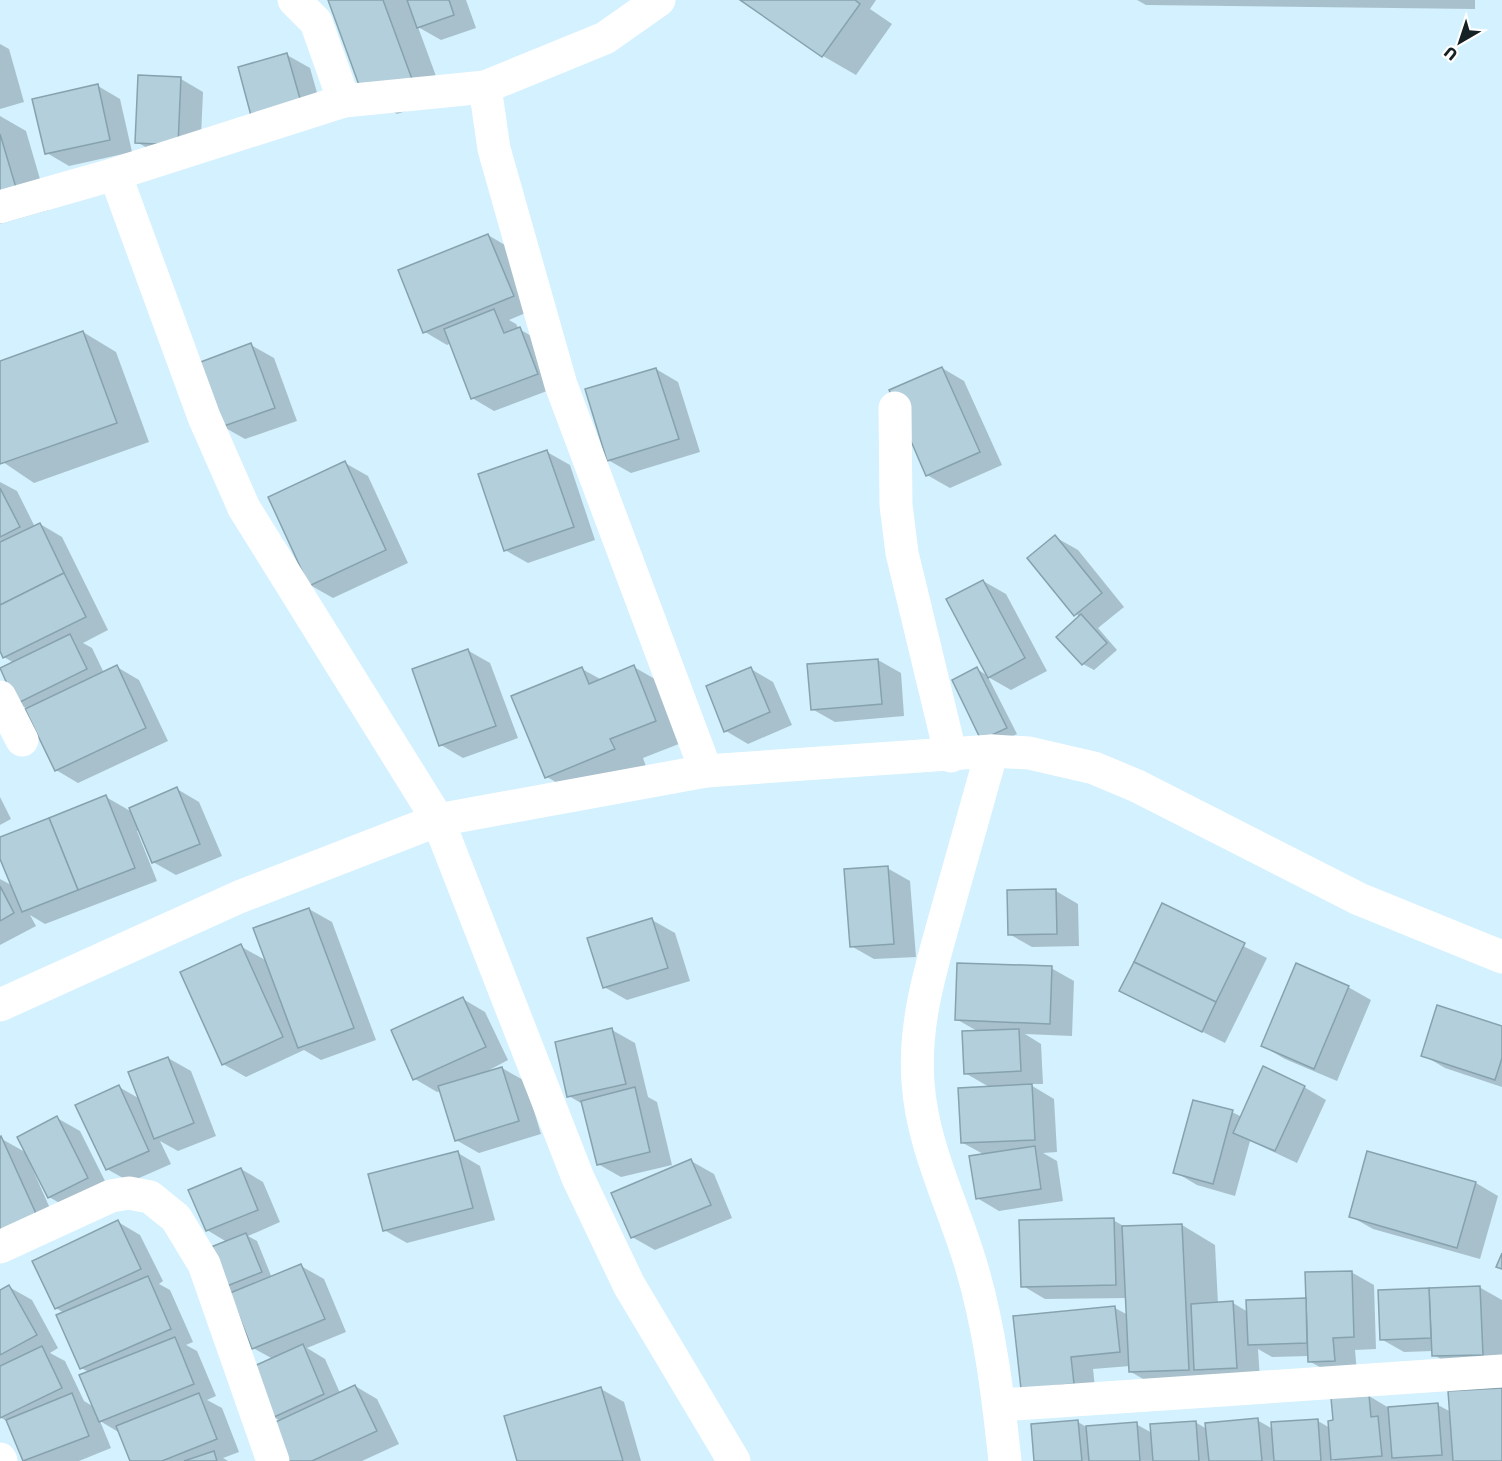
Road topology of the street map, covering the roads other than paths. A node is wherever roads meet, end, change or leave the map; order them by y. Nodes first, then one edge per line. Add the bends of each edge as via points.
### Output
1 (294, 0) edge
2 (643, 6) edge
3 (484, 87) junction
4 (344, 101) junction
5 (115, 174) junction
6 (0, 207) edge
7 (895, 408) dead end
8 (0, 697) edge
9 (22, 740) dead end
10 (992, 751) junction
11 (951, 756) junction
12 (706, 771) junction
13 (438, 820) junction
14 (1502, 957) edge
15 (0, 1005) edge
16 (0, 1247) edge
17 (1502, 1371) edge
18 (1001, 1405) junction
19 (273, 1461) edge
20 (734, 1461) edge
21 (1005, 1461) edge

1 - 4 street via 316,22
2 - 3 street via 605,38
3 - 4 street
3 - 12 street via 494,149 561,385
4 - 5 street
5 - 6 street
5 - 13 street via 204,417 244,508
7 - 11 street via 896,505 902,553
8 - 9 street
10 - 11 street
10 - 14 street via 1029,753 1094,768 1359,899
10 - 18 street via 935,954 919,1042 918,1081 922,1117 971,1266
11 - 12 street
12 - 13 street
13 - 15 street via 239,897
13 - 20 street via 583,1189 629,1285
16 - 19 street via 111,1196 129,1192 150,1197 176,1218 204,1264
17 - 18 street
18 - 21 street

